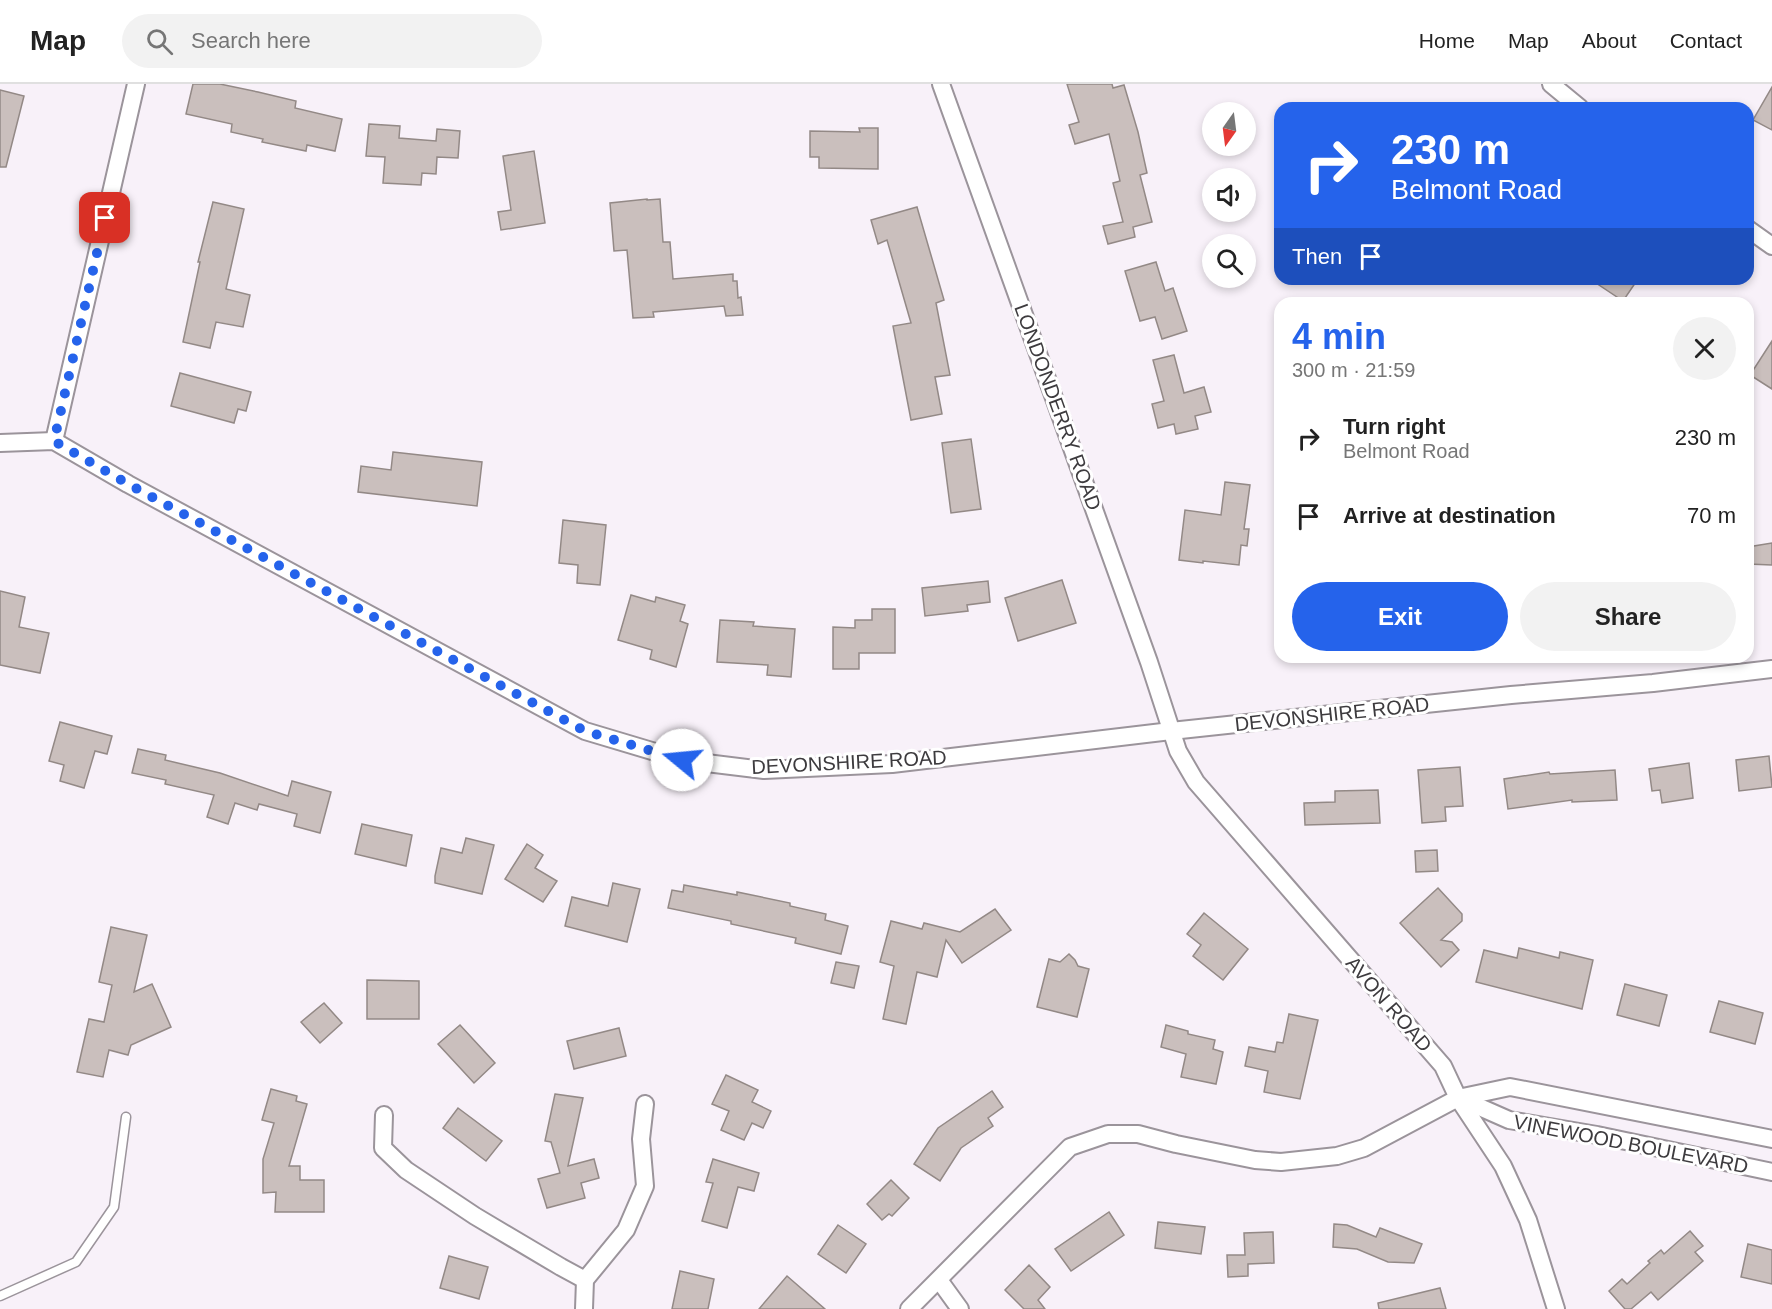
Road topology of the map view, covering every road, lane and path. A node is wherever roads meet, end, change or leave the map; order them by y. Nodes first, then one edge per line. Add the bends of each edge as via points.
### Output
1 (136, 84) edge
2 (941, 84) edge
3 (1551, 84) edge
4 (1573, 102) edge
5 (1754, 233) edge
6 (1772, 246) edge
7 (54, 441) junction
8 (0, 443) edge
9 (1772, 669) edge
10 (1171, 730) junction
11 (1458, 1098) junction
12 (645, 1104) dead end
13 (384, 1115) dead end
14 (126, 1117) dead end
15 (1772, 1139) edge
16 (1772, 1172) edge
17 (585, 1280) junction
18 (939, 1280) junction
19 (0, 1296) edge
20 (584, 1309) edge
21 (909, 1309) edge
22 (960, 1309) edge
23 (1556, 1309) edge

1 - 7 street
2 - 10 street, LONDONDERRY ROAD
3 - 4 street
5 - 6 street
7 - 8 street, DEVONSHIRE ROAD
7 - 10 street, DEVONSHIRE ROAD via 585,731 682,760 764,770 892,764
9 - 10 street, DEVONSHIRE ROAD
10 - 11 street, AVON ROAD via 1178,751 1197,782 1443,1066
11 - 15 street, VINEWOOD BOULEVARD via 1510,1087
11 - 16 street, VINEWOOD BOULEVARD via 1509,1120
11 - 18 street, VINEWOOD BOULEVARD via 1364,1148 1337,1156 1281,1162 1255,1160 1138,1134 1108,1134 1070,1147
11 - 23 street, AVON ROAD via 1508,1176 1528,1220
12 - 17 street via 641,1139 645,1186 626,1230
13 - 17 street via 383,1148 406,1170 475,1216
14 - 19 lane via 114,1208 76,1262
17 - 20 street
18 - 21 street, VINEWOOD BOULEVARD
18 - 22 street

